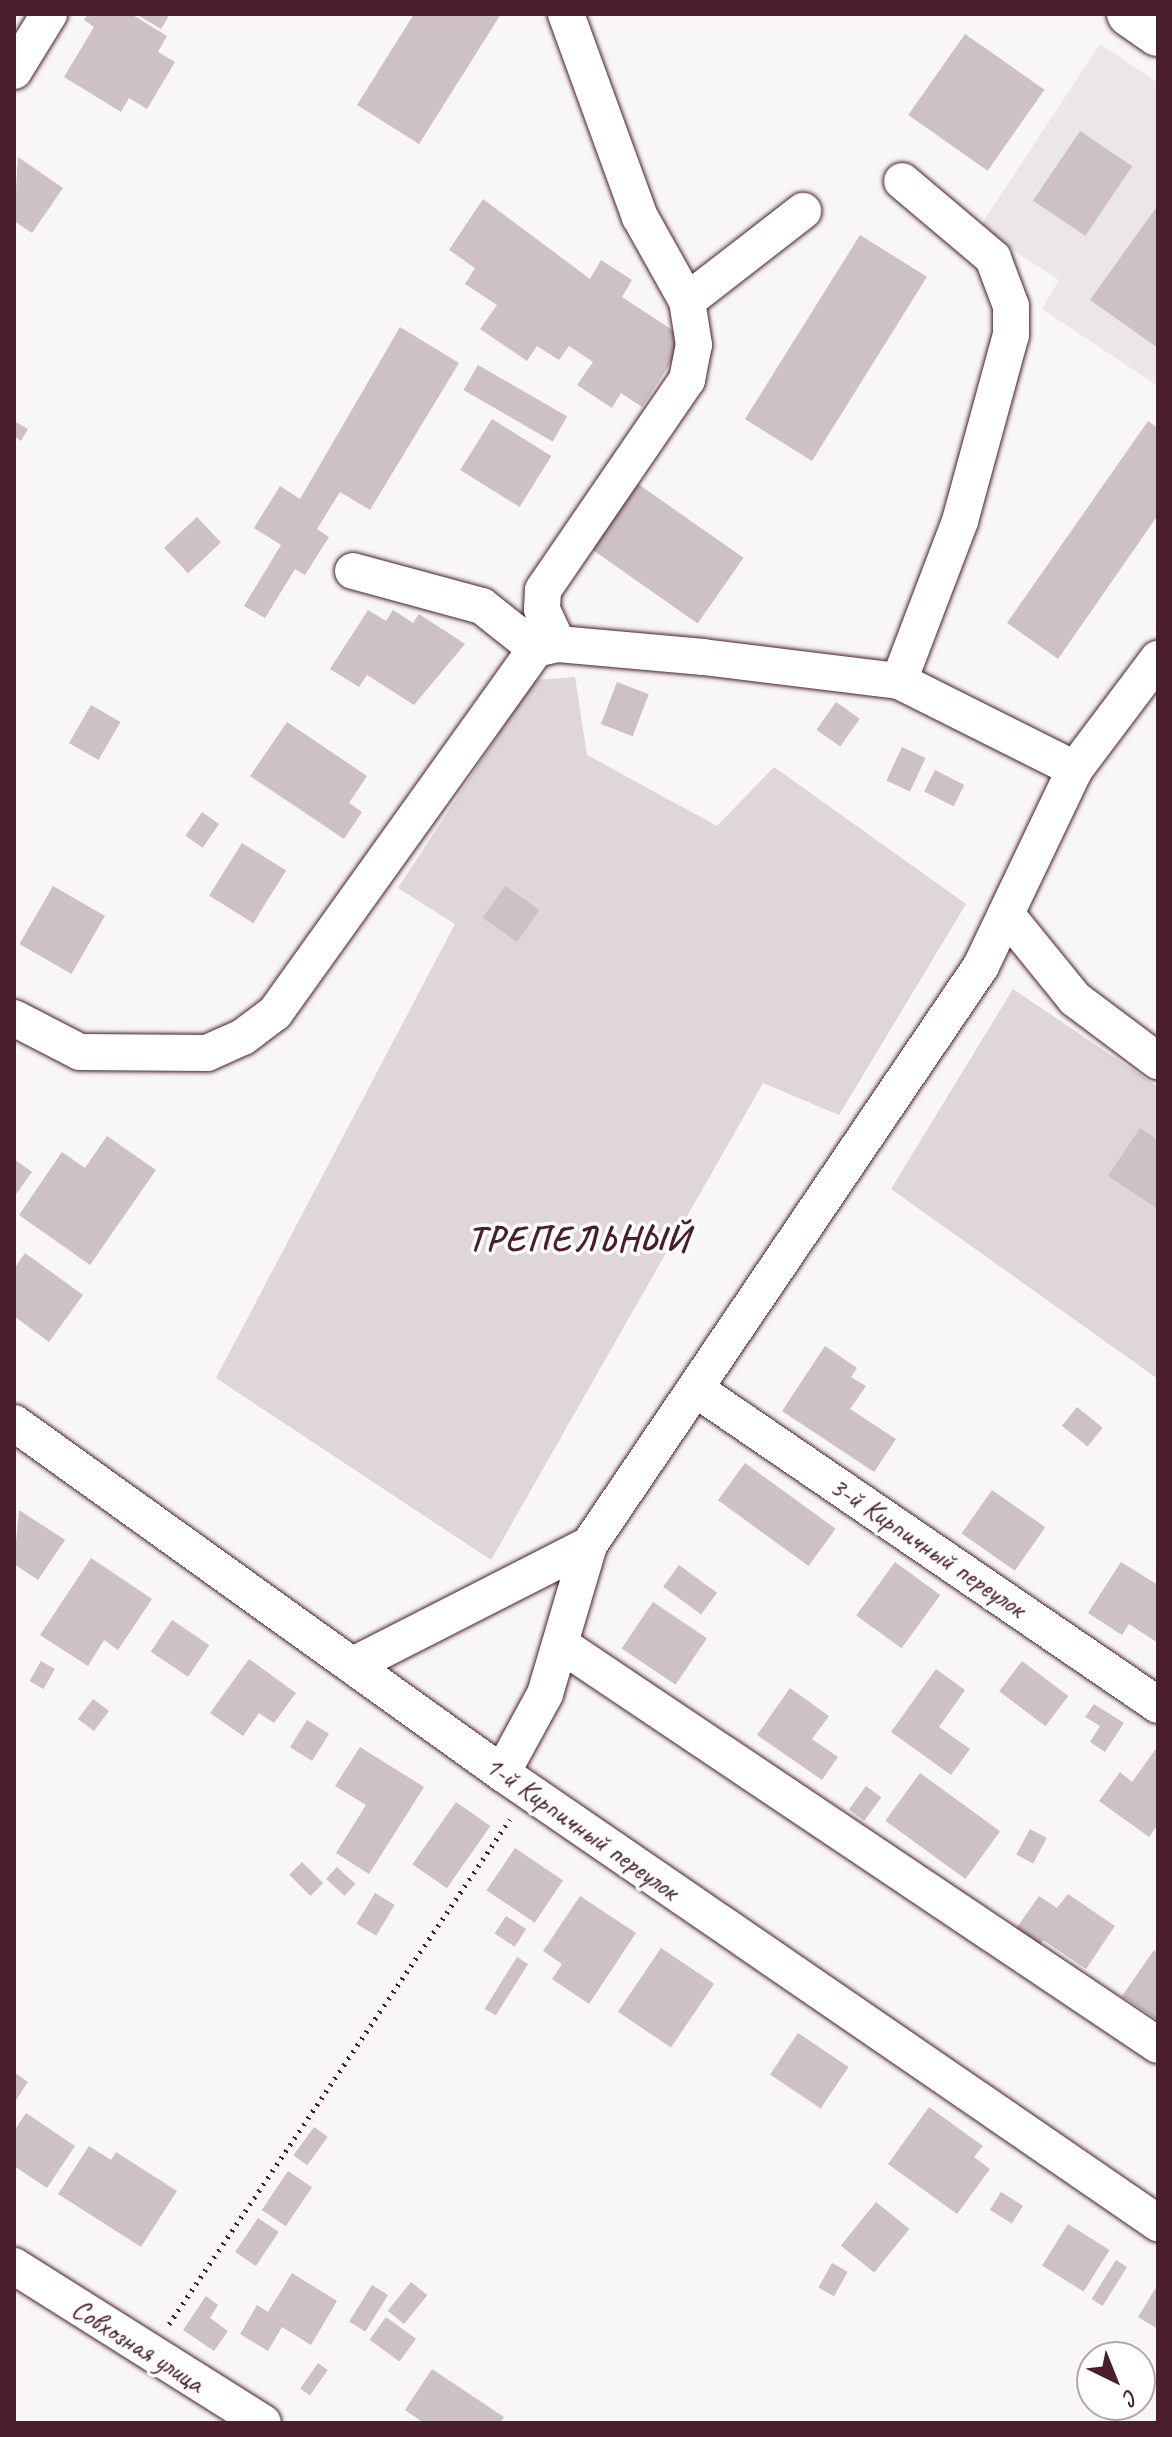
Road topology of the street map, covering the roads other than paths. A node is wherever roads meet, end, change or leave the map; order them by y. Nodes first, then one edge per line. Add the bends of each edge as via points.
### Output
1 (49, 14) edge
2 (566, 14) edge
3 (1129, 14) edge
4 (1158, 34) edge
5 (14, 71) edge
6 (902, 181) dead end
7 (803, 211) dead end
8 (687, 301) junction
9 (353, 571) dead end
10 (547, 646) junction
11 (1158, 659) edge
12 (899, 681) junction
13 (1075, 769) junction
14 (1006, 914) junction
15 (14, 1018) edge
16 (1158, 1061) edge
17 (697, 1390) junction
18 (14, 1423) edge
19 (589, 1545) junction
20 (563, 1646) junction
21 (353, 1665) junction
22 (1158, 1705) edge
23 (502, 1773) junction
24 (1158, 2045) edge
25 (1158, 2223) edge
26 (14, 2266) edge
27 (263, 2423) edge

1 - 5 street
2 - 8 street via 640,217
3 - 4 main road
6 - 12 street via 993,258 1011,306 1011,335 960,521
7 - 8 street
8 - 10 street via 694,345 687,380 543,590
9 - 10 street via 482,606
10 - 12 street
10 - 15 street via 275,1013 207,1053 140,1057 80,1052
11 - 13 street
12 - 13 street
13 - 14 street
14 - 16 street via 1075,999
14 - 17 street via 981,966
17 - 19 street
17 - 22 street, 3-й Кирпичный переулок
18 - 21 street, 1-й Кирпичный переулок
19 - 20 street
19 - 21 street
20 - 23 street
20 - 24 street
21 - 23 street, 1-й Кирпичный переулок
23 - 25 street, 1-й Кирпичный переулок
26 - 27 street, Совхозная улица

